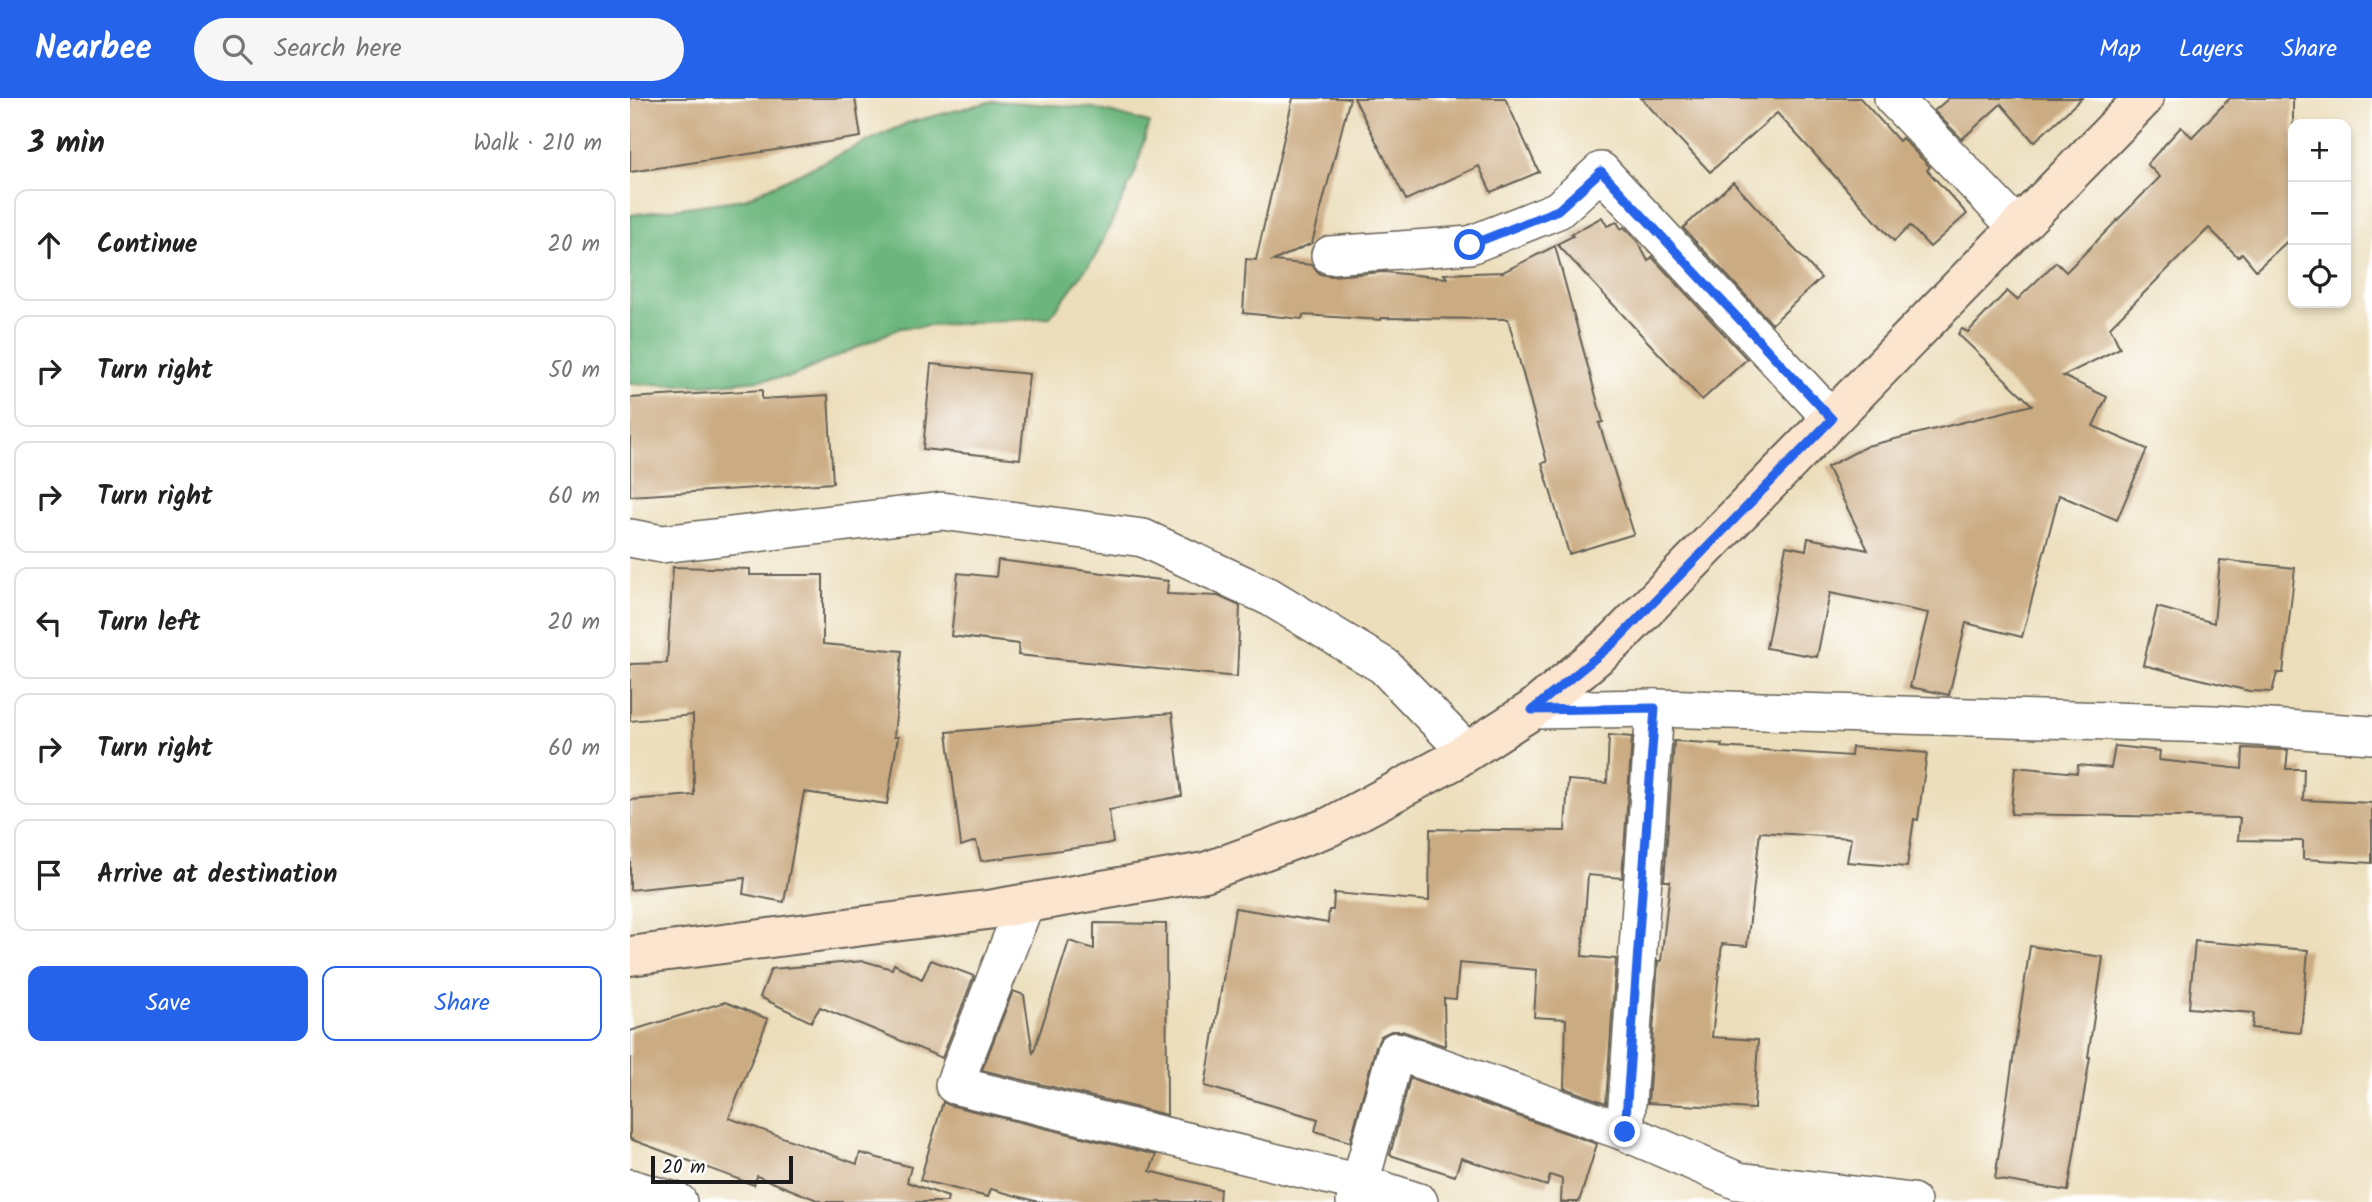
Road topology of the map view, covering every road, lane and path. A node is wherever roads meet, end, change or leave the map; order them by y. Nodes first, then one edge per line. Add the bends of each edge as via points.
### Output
1 (1893, 98) edge
2 (2144, 98) edge
3 (2018, 228) junction
4 (1330, 255) dead end
5 (1832, 419) junction
6 (630, 538) edge
7 (1655, 708) junction
8 (1532, 710) junction
9 (2372, 736) edge
10 (1467, 752) junction
11 (1025, 904) junction
12 (630, 956) edge
13 (1625, 1132) junction
14 (630, 1188) edge
15 (1358, 1193) edge
16 (678, 1202) edge
17 (1419, 1202) edge
18 (1912, 1202) edge

1 - 3 street
2 - 3 street
3 - 5 street
4 - 5 street via 1470,245 1558,210 1601,171
5 - 8 street via 1615,642
6 - 10 street via 662,544 942,511 1143,537 1270,597 1384,666
7 - 8 street
7 - 9 street via 2214,724
7 - 13 street
8 - 10 street
10 - 11 street via 1329,827 1205,872
11 - 12 street
11 - 15 street via 954,1085
13 - 15 street via 1396,1051
13 - 18 street via 1738,1181
14 - 16 street
15 - 17 street

